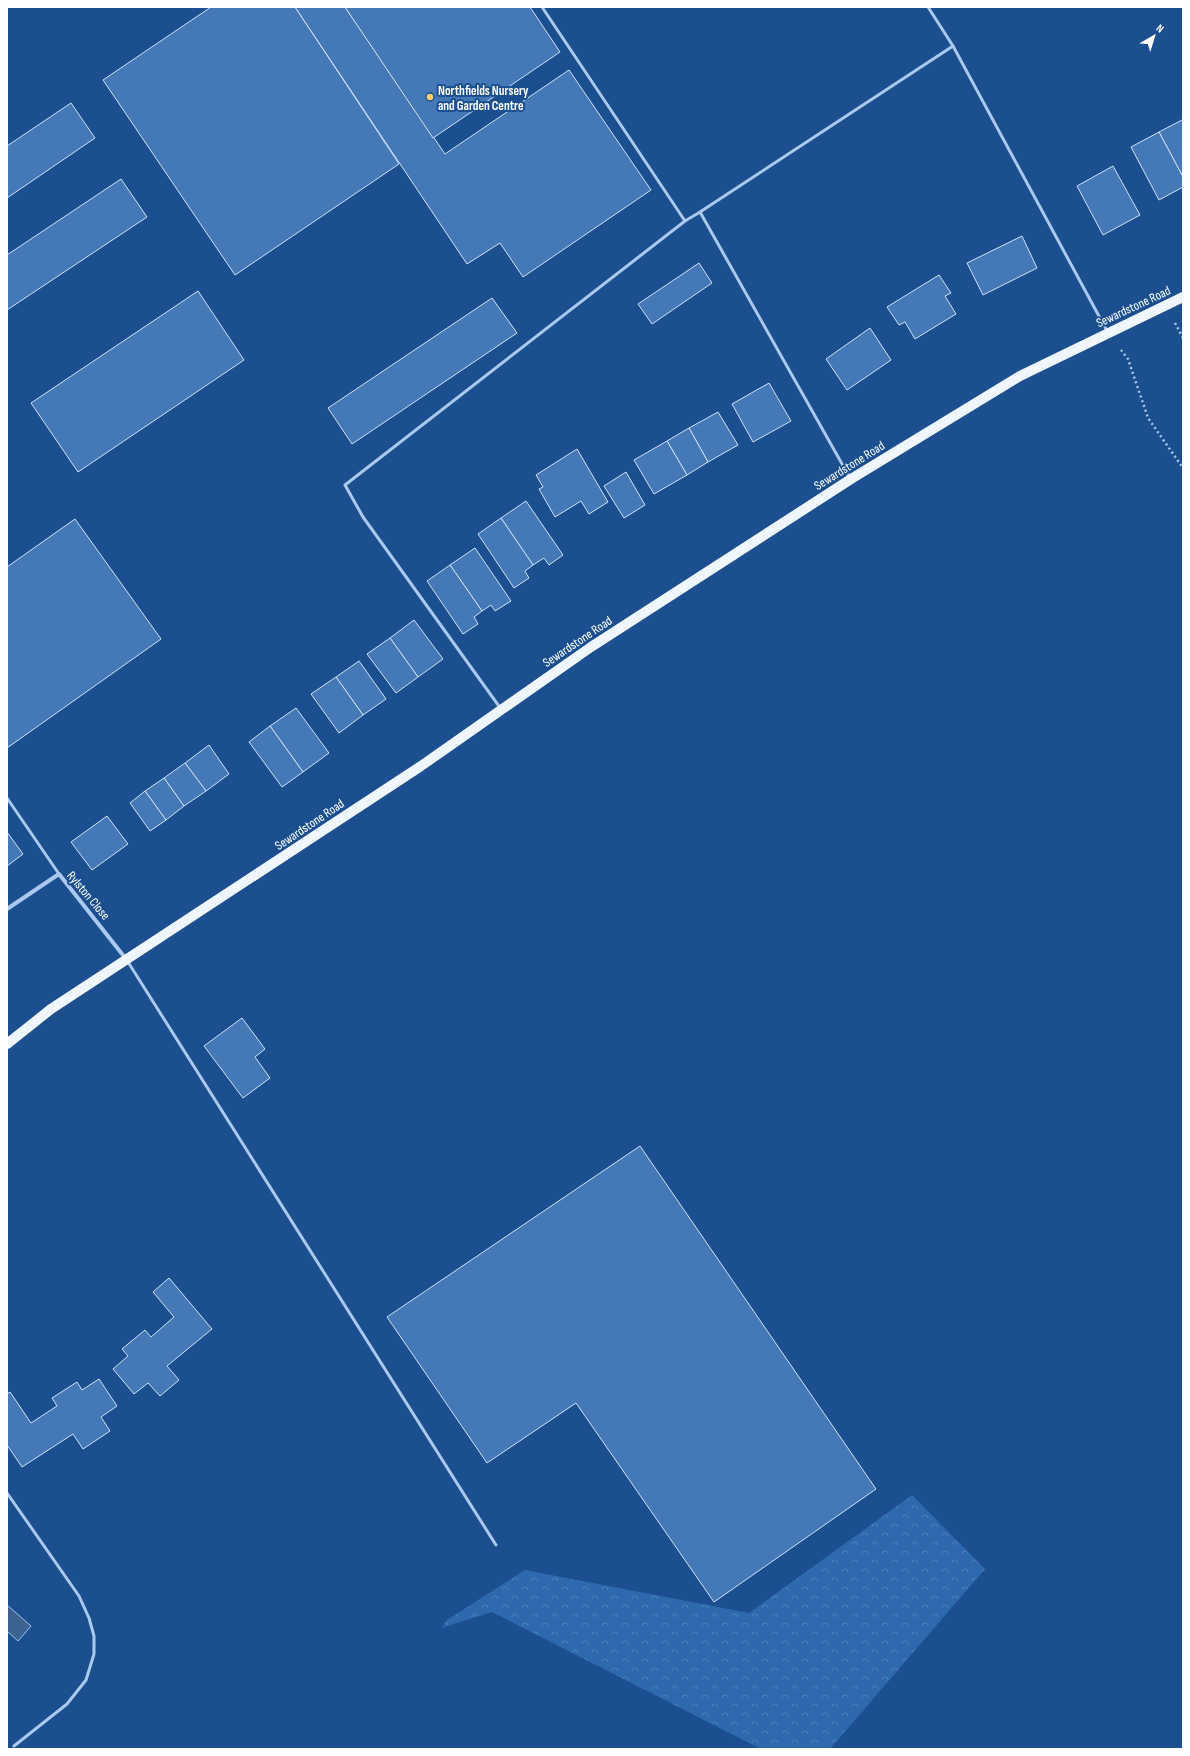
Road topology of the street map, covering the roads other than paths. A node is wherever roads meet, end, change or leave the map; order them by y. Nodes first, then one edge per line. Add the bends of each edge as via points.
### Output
1 (542, 7) edge
2 (928, 7) edge
3 (953, 46) junction
4 (700, 212) junction
5 (685, 221) junction
6 (1183, 297) edge
7 (1108, 332) junction
8 (851, 479) junction
9 (502, 709) junction
10 (7, 798) edge
11 (59, 874) junction
12 (7, 909) edge
13 (126, 959) junction
14 (7, 1044) edge
15 (7, 1493) edge
16 (496, 1545) dead end
17 (14, 1746) dead end

1 - 5 lane
2 - 3 lane
3 - 4 lane
3 - 7 lane
4 - 5 lane
4 - 8 lane
5 - 9 lane via 345,485 363,517
6 - 7 main road, Sewardstone Road
7 - 8 main road, Sewardstone Road via 1020,376
8 - 9 main road, Sewardstone Road via 604,638
9 - 13 main road, Sewardstone Road via 226,896
10 - 11 lane
11 - 12 street, Rylston Close
11 - 13 street, Rylston Close
13 - 14 main road, Sewardstone Road via 51,1009
13 - 16 lane
15 - 17 lane via 79,1596 94,1636 94,1654 86,1680 67,1704

